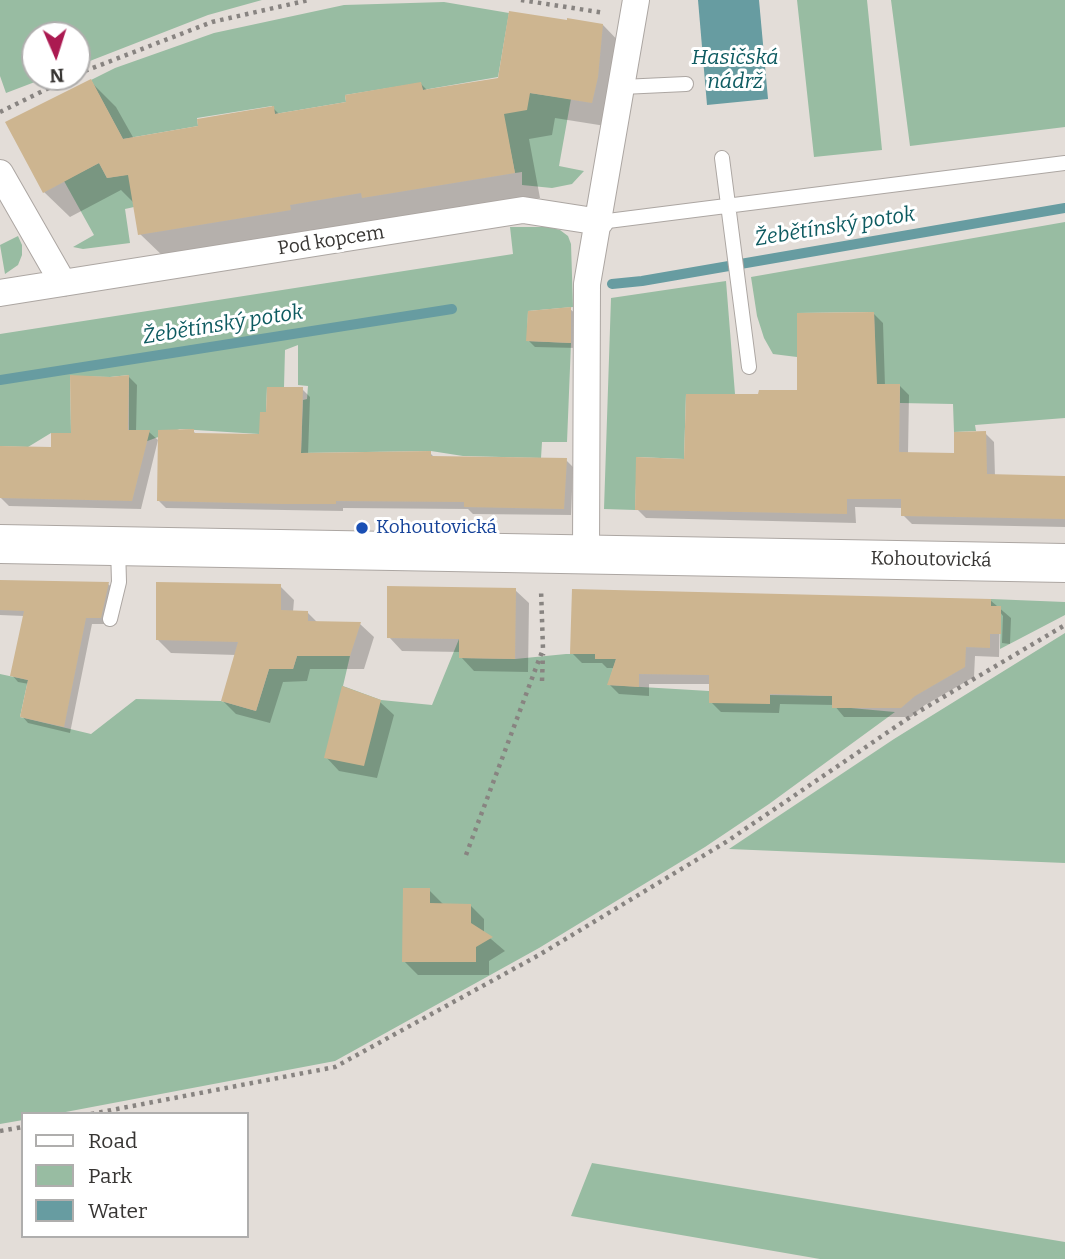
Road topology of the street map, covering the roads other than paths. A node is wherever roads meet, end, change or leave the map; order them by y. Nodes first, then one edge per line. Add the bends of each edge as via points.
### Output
1 (635, 9) edge
2 (686, 84) dead end
3 (622, 87) junction
4 (722, 158) dead end
5 (1065, 163) edge
6 (0, 173) edge
7 (727, 205) junction
8 (600, 222) junction
9 (63, 283) junction
10 (0, 293) edge
11 (749, 367) dead end
12 (0, 544) edge
13 (118, 546) junction
14 (586, 554) junction
15 (1065, 563) edge
16 (110, 618) dead end

1 - 3 street
2 - 3 lane
3 - 8 street
4 - 7 lane
5 - 7 lane
6 - 9 street
7 - 8 lane
7 - 11 lane
8 - 9 street, Pod kopcem via 523,211
8 - 14 street via 587,284
9 - 10 street, Pod kopcem
12 - 13 street, Kohoutovická
13 - 14 street, Kohoutovická
13 - 16 lane via 119,582
14 - 15 street, Kohoutovická

